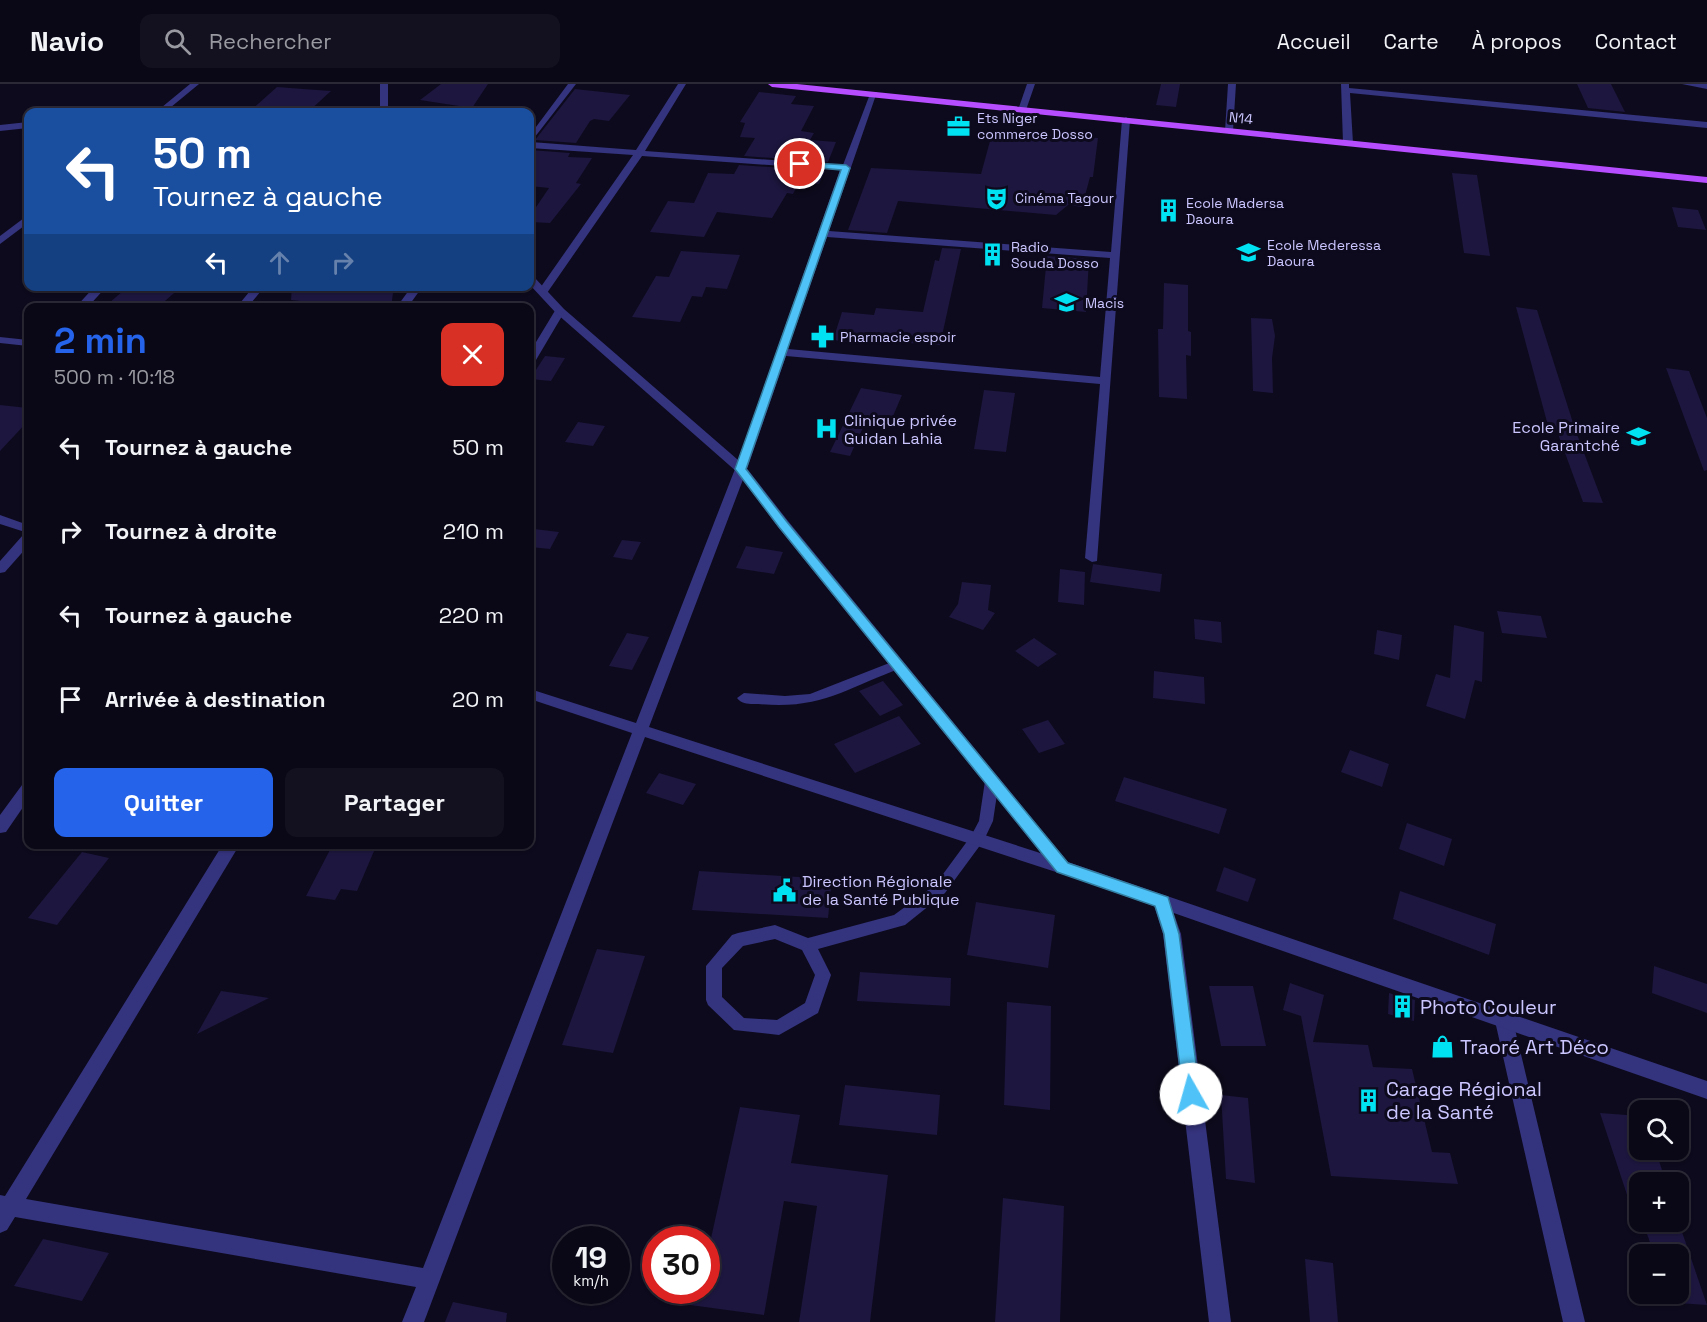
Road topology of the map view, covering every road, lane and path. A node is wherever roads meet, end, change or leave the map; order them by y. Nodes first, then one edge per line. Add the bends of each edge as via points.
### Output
1 (195, 84) edge
2 (384, 84) edge
3 (572, 84) edge
4 (682, 84) edge
5 (772, 84) edge
6 (1032, 84) edge
7 (1232, 84) edge
8 (1686, 84) edge
9 (800, 85) edge
10 (1707, 86) edge
11 (1346, 87) edge
12 (874, 94) junction
13 (165, 108) edge
14 (384, 108) edge
15 (1022, 110) junction
16 (1126, 120) junction
17 (24, 125) edge
18 (1707, 125) edge
19 (0, 128) edge
20 (1229, 131) junction
21 (534, 136) edge
22 (534, 142) edge
23 (1348, 143) junction
24 (639, 153) junction
25 (846, 168) junction
26 (1707, 180) edge
27 (24, 221) edge
28 (823, 234) junction
29 (0, 241) edge
30 (1115, 255) junction
31 (534, 283) edge
32 (97, 291) edge
33 (256, 291) edge
34 (543, 291) junction
35 (85, 303) edge
36 (245, 303) edge
37 (560, 311) junction
38 (0, 340) edge
39 (24, 343) edge
40 (781, 352) junction
41 (534, 353) edge
42 (1106, 381) junction
43 (741, 469) junction
44 (0, 519) edge
45 (24, 528) edge
46 (24, 542) edge
47 (1092, 558) dead end
48 (0, 569) edge
49 (897, 665) junction
50 (534, 695) edge
51 (744, 698) dead end
52 (640, 732) junction
53 (992, 781) junction
54 (24, 794) edge
55 (0, 826) edge
56 (977, 840) junction
57 (229, 849) edge
58 (1062, 867) junction
59 (1162, 902) junction
60 (808, 945) junction
61 (1504, 1021) junction
62 (1707, 1090) edge
63 (3, 1211) edge
64 (429, 1279) junction
65 (413, 1322) edge
66 (1220, 1322) edge
67 (1574, 1322) edge

1 - 13 street
2 - 14 street
3 - 21 street
4 - 24 street
5 - 9 main road, N14
6 - 15 street
7 - 20 street
8 - 10 street
9 - 12 main road, N14
11 - 18 street
11 - 23 street
12 - 15 main road, N14
12 - 25 street
15 - 16 main road, N14
16 - 20 main road, N14
16 - 30 street
17 - 19 street
20 - 23 main road, N14
22 - 24 street
23 - 26 main road, N14
24 - 25 street
24 - 34 street
25 - 28 street
27 - 29 street
28 - 30 street
28 - 40 street
30 - 42 street
31 - 34 street
32 - 35 street
33 - 36 street
34 - 37 street
37 - 41 street
37 - 43 street
38 - 39 street
40 - 42 street
40 - 43 street
42 - 47 street
43 - 49 street
43 - 52 street
44 - 45 street
46 - 48 street
49 - 51 lane via 810,699
49 - 53 street
50 - 52 street
52 - 56 street
52 - 64 street
53 - 56 lane via 986,821
53 - 58 street
54 - 55 street
56 - 58 street
56 - 60 lane via 940,889 899,920
57 - 63 street
58 - 59 street
59 - 61 street
59 - 66 street via 1172,934
60 - 60 lane via 775,932 738,939 714,966 714,1000 740,1025 779,1028 812,1008 823,975
61 - 62 street
61 - 67 street
63 - 64 street
64 - 65 street

